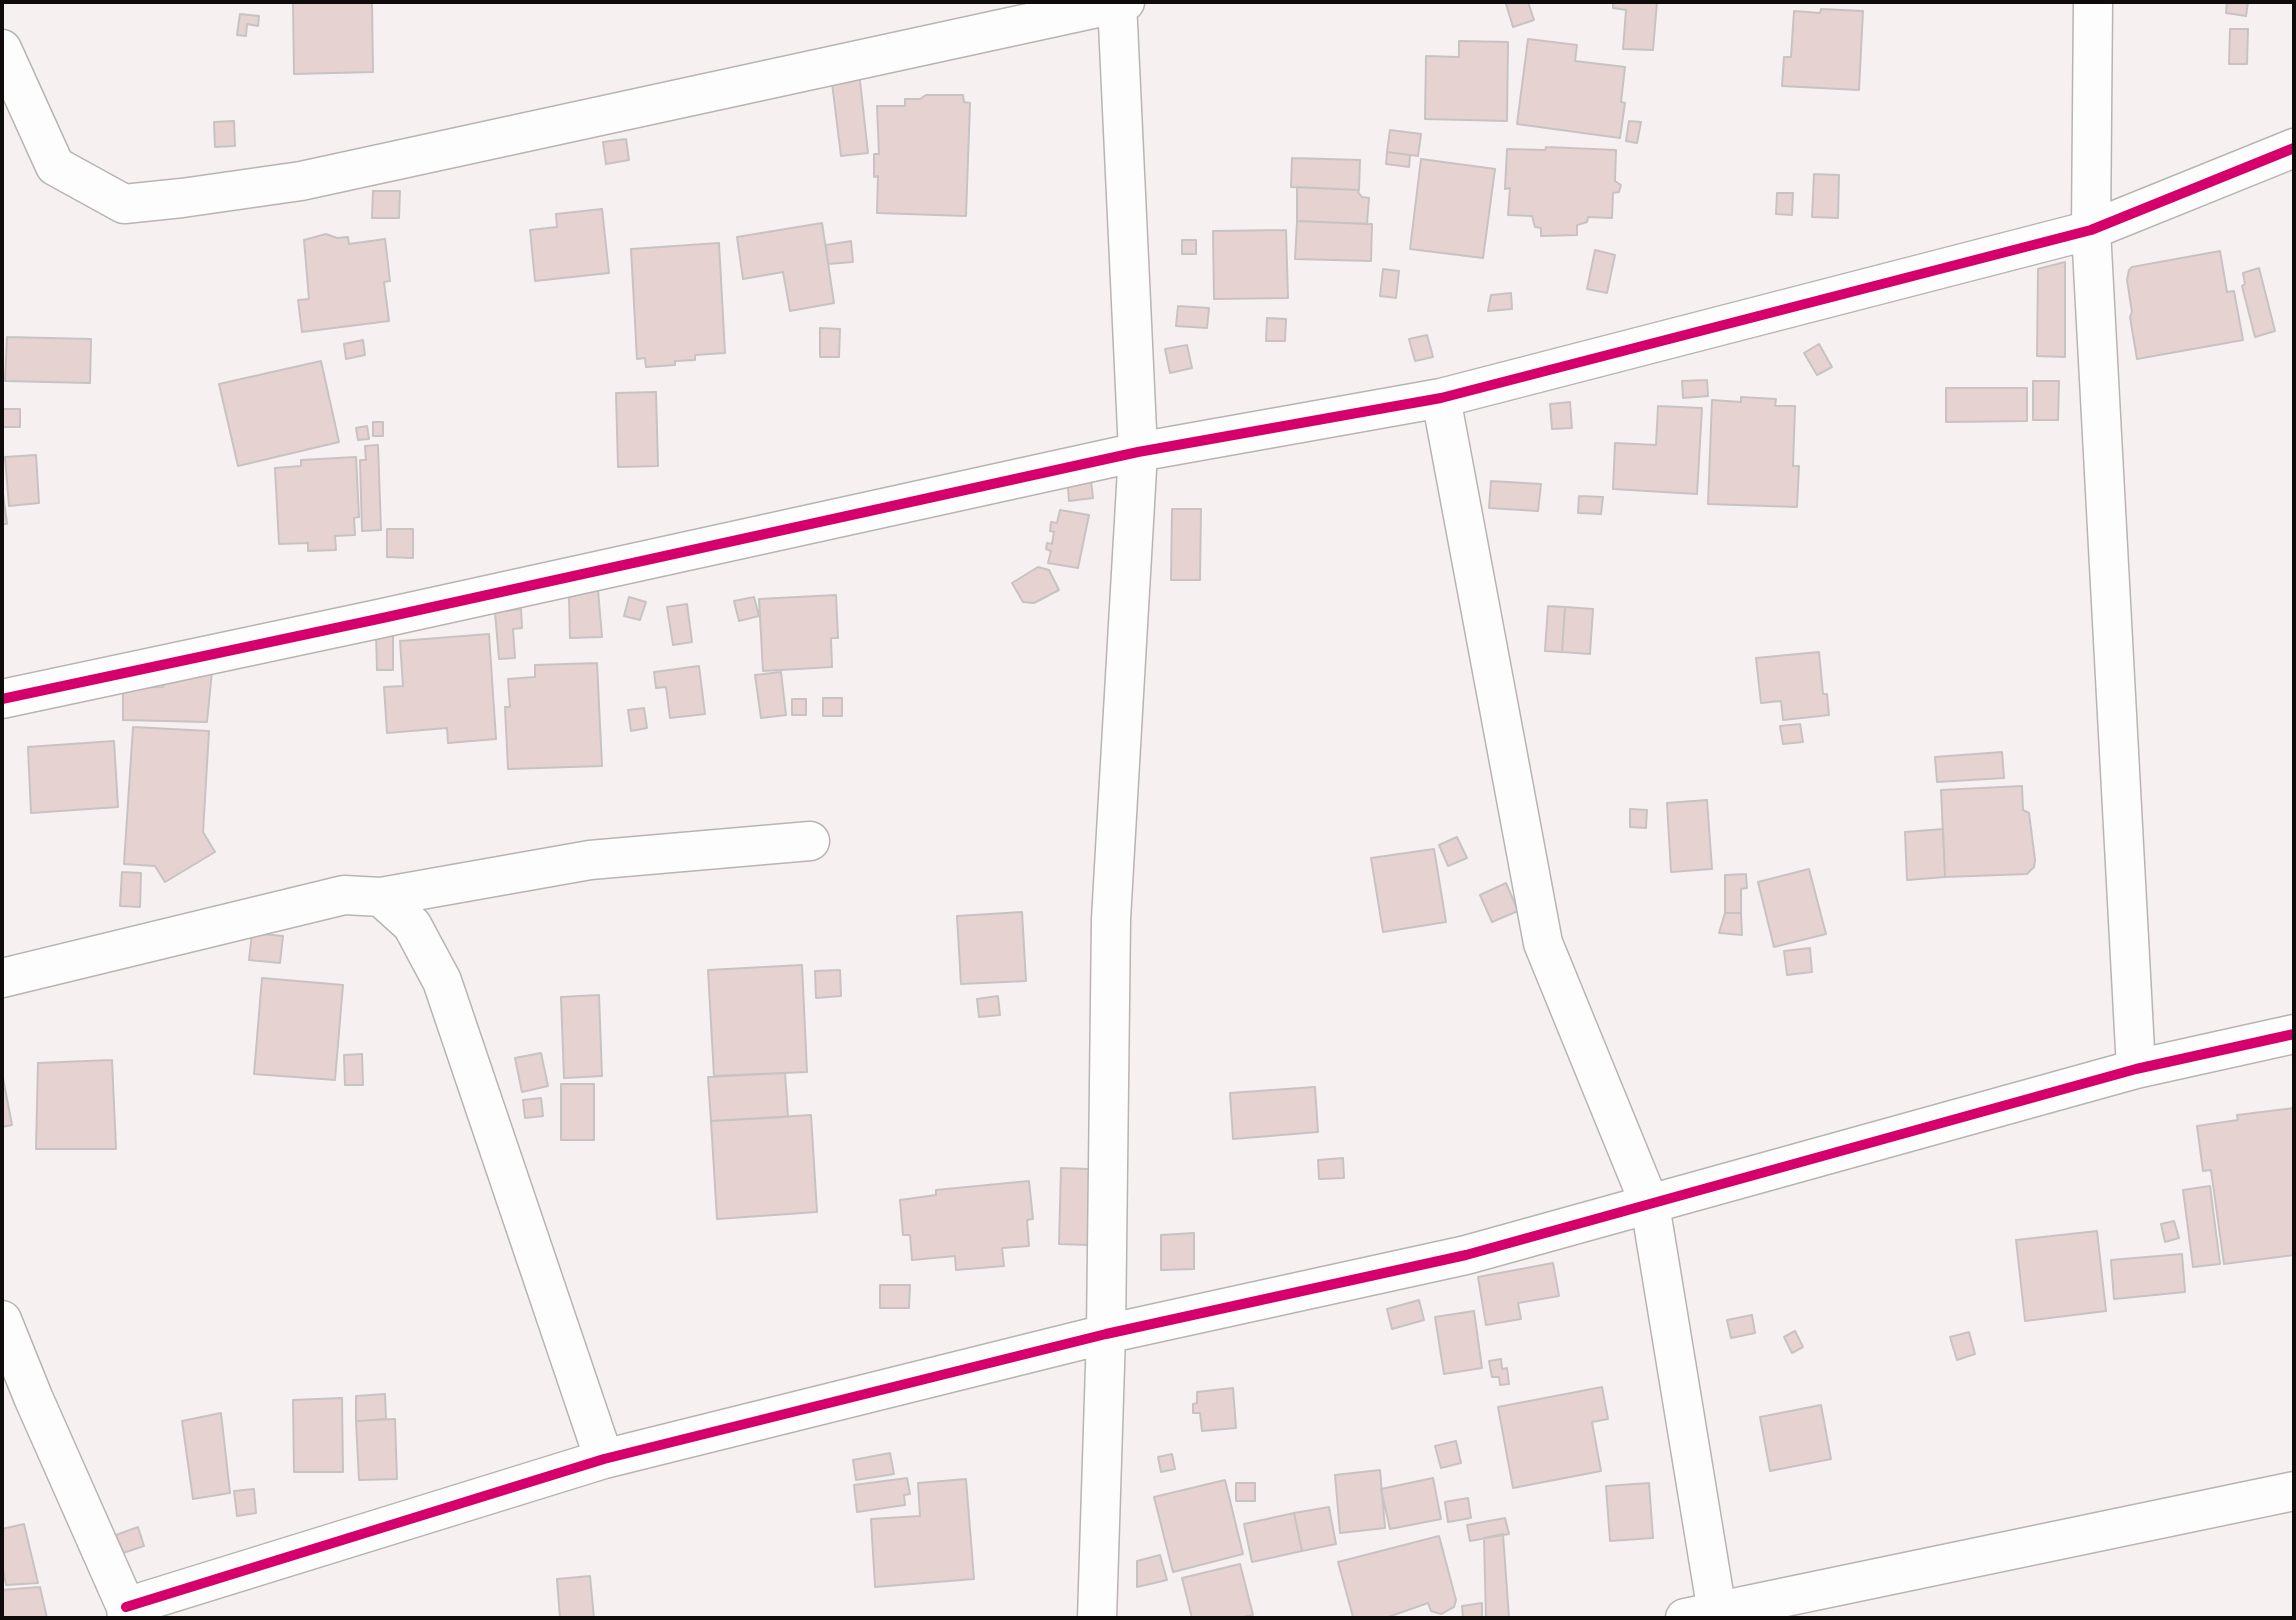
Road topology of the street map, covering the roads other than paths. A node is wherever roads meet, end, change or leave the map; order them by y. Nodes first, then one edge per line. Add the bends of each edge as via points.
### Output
1 (1120, 2) edge
2 (2093, 2) edge
3 (2, 49) edge
4 (2294, 148) edge
5 (2091, 230) junction
6 (1441, 398) junction
7 (1138, 452) junction
8 (2, 699) edge
9 (810, 841) dead end
10 (381, 897) junction
11 (2, 978) edge
12 (2294, 1034) edge
13 (2136, 1069) junction
14 (1650, 1205) junction
15 (2, 1320) edge
16 (1106, 1334) junction
17 (604, 1459) junction
18 (2294, 1490) edge
19 (126, 1613) edge
20 (1707, 1616) edge
21 (1097, 1618) edge

1 - 3 street via 301,181 124,204 55,166
1 - 7 street
2 - 5 street
4 - 5 street
5 - 6 street
5 - 13 street
6 - 7 street
6 - 14 street via 1543,943
7 - 8 street
7 - 16 street via 1111,919
9 - 10 street via 590,860
10 - 11 street via 344,895
10 - 17 street via 412,925 442,981
12 - 13 street
13 - 14 street
14 - 16 street via 1465,1255
14 - 20 street
15 - 19 street
16 - 17 street
16 - 21 street
17 - 19 street
18 - 20 street

